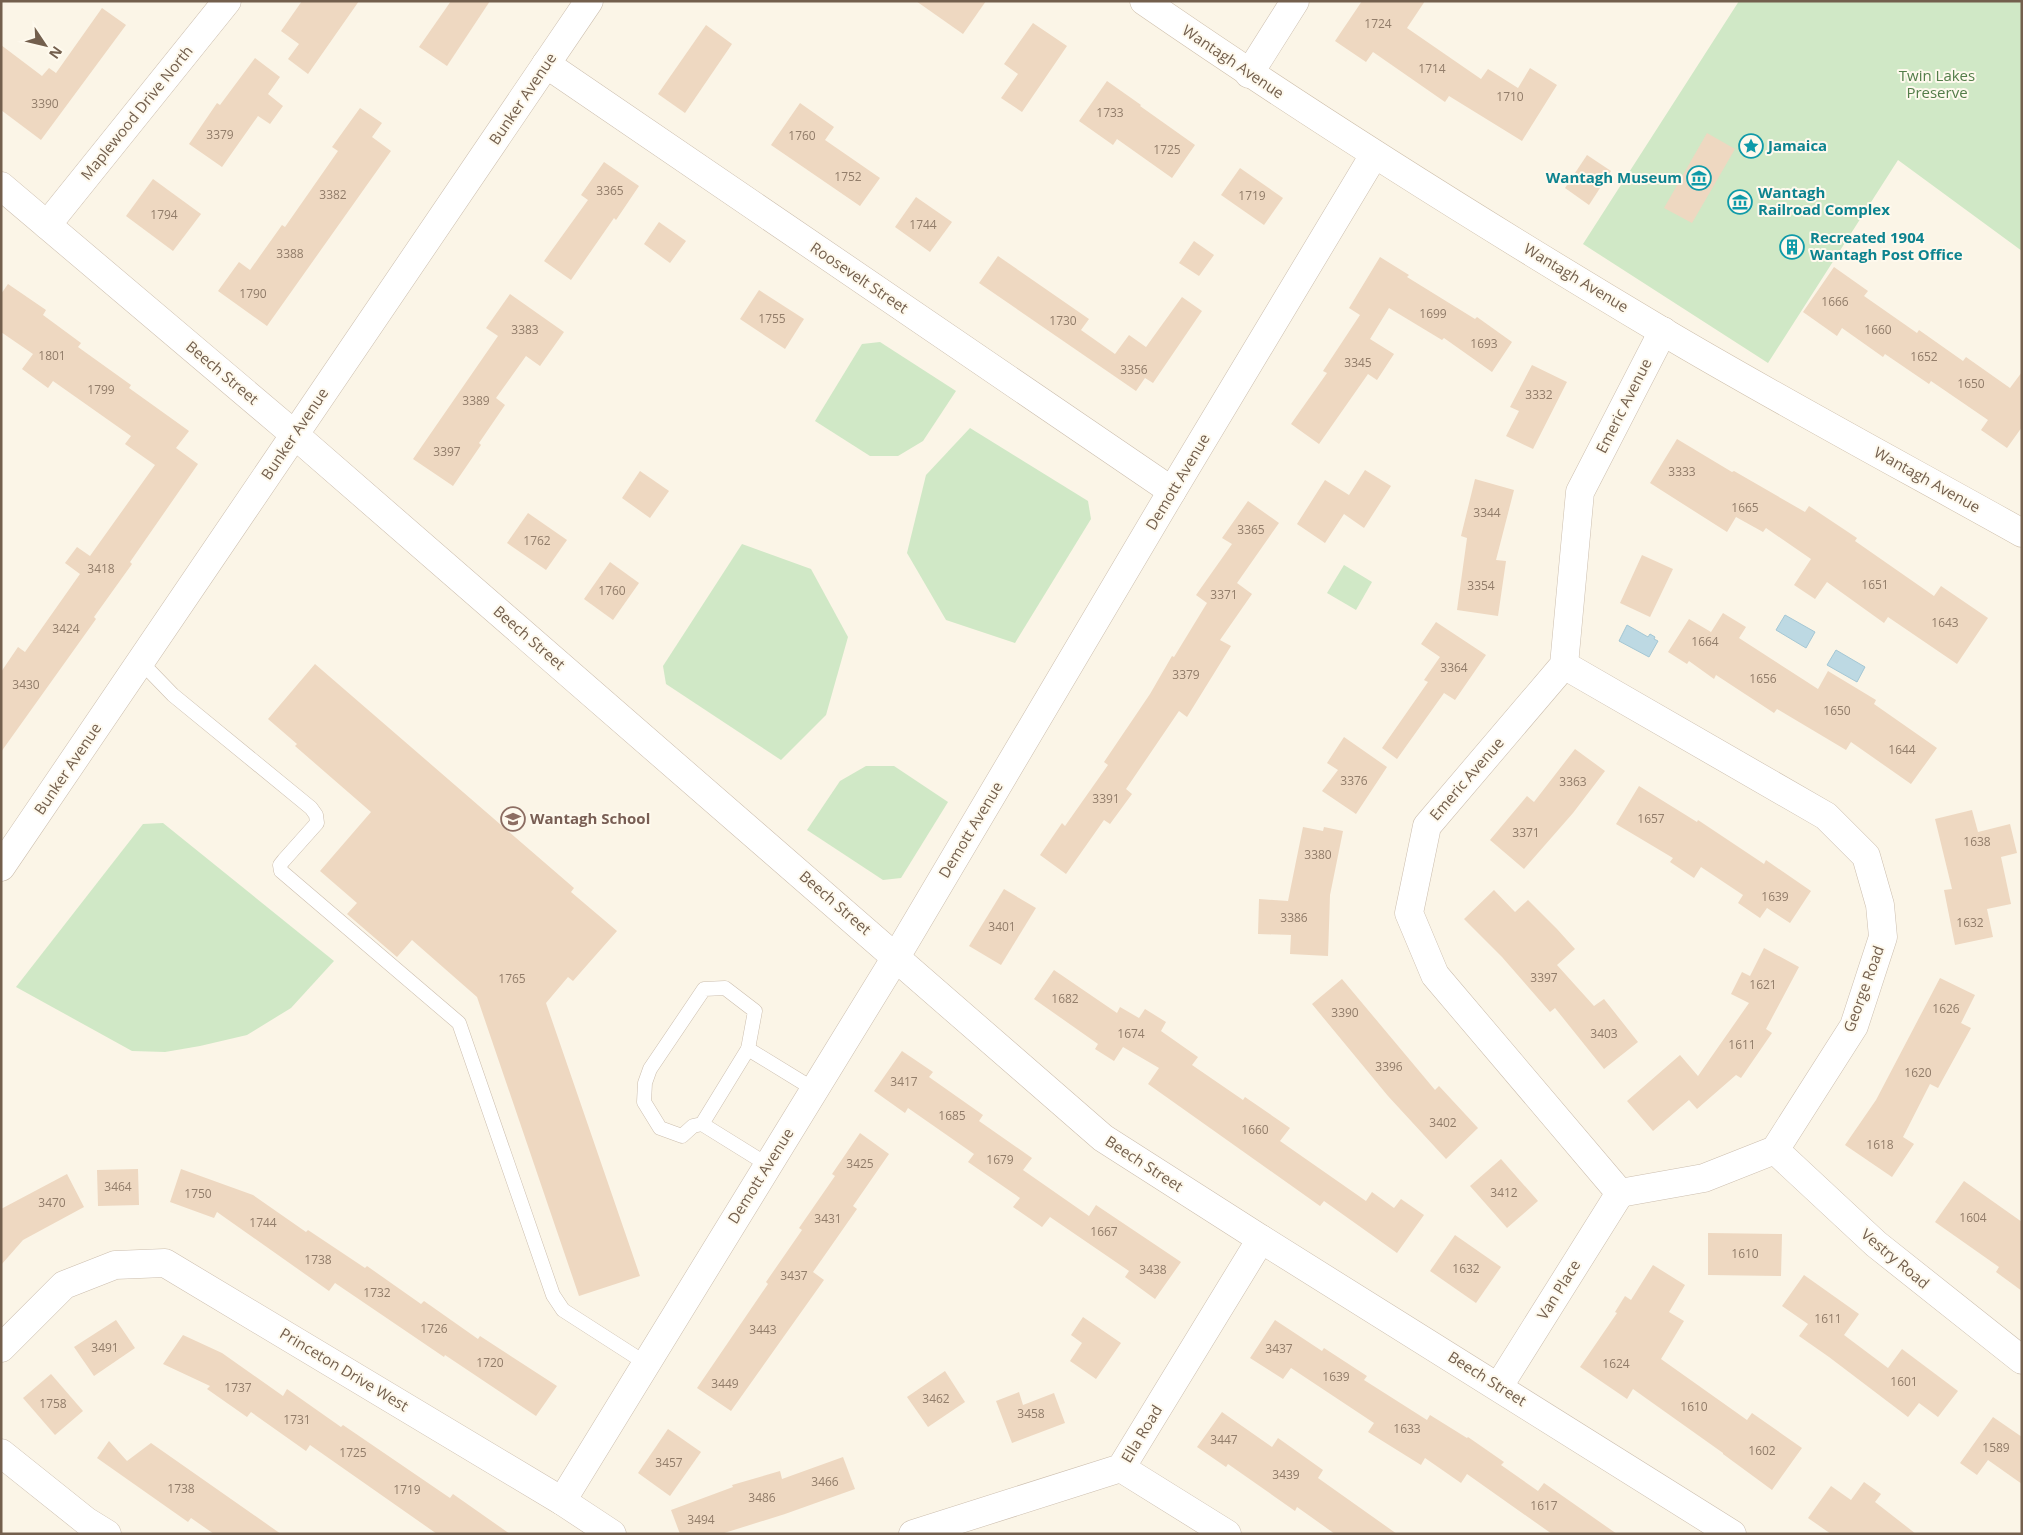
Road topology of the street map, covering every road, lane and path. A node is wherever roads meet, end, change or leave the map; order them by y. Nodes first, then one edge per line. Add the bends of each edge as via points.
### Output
1 (226, 1) edge
2 (589, 1) edge
3 (1144, 1) edge
4 (1295, 1) edge
5 (546, 64) junction
6 (1249, 74) junction
7 (1374, 155) junction
8 (3, 191) edge
9 (47, 224) junction
10 (1663, 331) junction
11 (295, 435) junction
12 (1172, 491) junction
13 (2022, 533) edge
14 (141, 662) junction
15 (1564, 665) junction
16 (1, 867) edge
17 (896, 957) junction
18 (748, 1048) junction
19 (815, 1090) junction
20 (702, 1124) junction
21 (1775, 1150) junction
22 (768, 1165) junction
23 (1620, 1193) junction
24 (1261, 1239) junction
25 (1, 1348) edge
26 (2022, 1360) edge
27 (646, 1364) junction
28 (1499, 1386) junction
29 (1, 1452) edge
30 (1121, 1468) junction
31 (562, 1501) junction
32 (108, 1534) edge
33 (612, 1534) edge
34 (912, 1534) edge
35 (1227, 1534) edge
36 (1732, 1534) edge

1 - 9 street, Maplewood Drive North
2 - 5 street, Bunker Avenue
3 - 6 street, Wantagh Avenue
4 - 6 street
5 - 11 street, Bunker Avenue
5 - 12 street, Roosevelt Street
6 - 7 street, Wantagh Avenue
7 - 10 street, Wantagh Avenue
7 - 12 street, Demott Avenue
8 - 9 street, Beech Street
9 - 11 street, Beech Street
10 - 13 street, Wantagh Avenue
10 - 15 street, Emeric Avenue via 1580,492
11 - 14 street, Bunker Avenue
11 - 17 street, Beech Street
12 - 17 street, Demott Avenue
14 - 16 street, Bunker Avenue
14 - 27 lane via 173,695 316,815 317,823 280,865 281,871 459,1022 553,1295 563,1310
15 - 21 street, George Road via 1826,816 1866,856 1880,905 1883,937 1854,1026
15 - 23 street, Emeric Avenue via 1426,826 1409,913 1434,975
17 - 19 street, Demott Avenue
17 - 24 street, Beech Street via 1103,1138
18 - 19 lane
18 - 20 lane
18 - 20 lane via 755,1011 725,988 704,989 644,1083 644,1102 660,1128 682,1136 693,1126
19 - 22 street, Demott Avenue
20 - 22 lane
21 - 23 street via 1704,1178
21 - 26 street, Vestry Road via 1876,1244
22 - 27 street, Demott Avenue
23 - 28 street, Van Place
24 - 28 street, Beech Street
24 - 30 street, Ella Road
25 - 31 street, Princeton Drive West via 64,1285 115,1265 165,1263
27 - 31 street, Demott Avenue
28 - 36 street, Beech Street
29 - 32 street
30 - 34 street, Ella Road
30 - 35 street
31 - 33 street, Princeton Drive West

